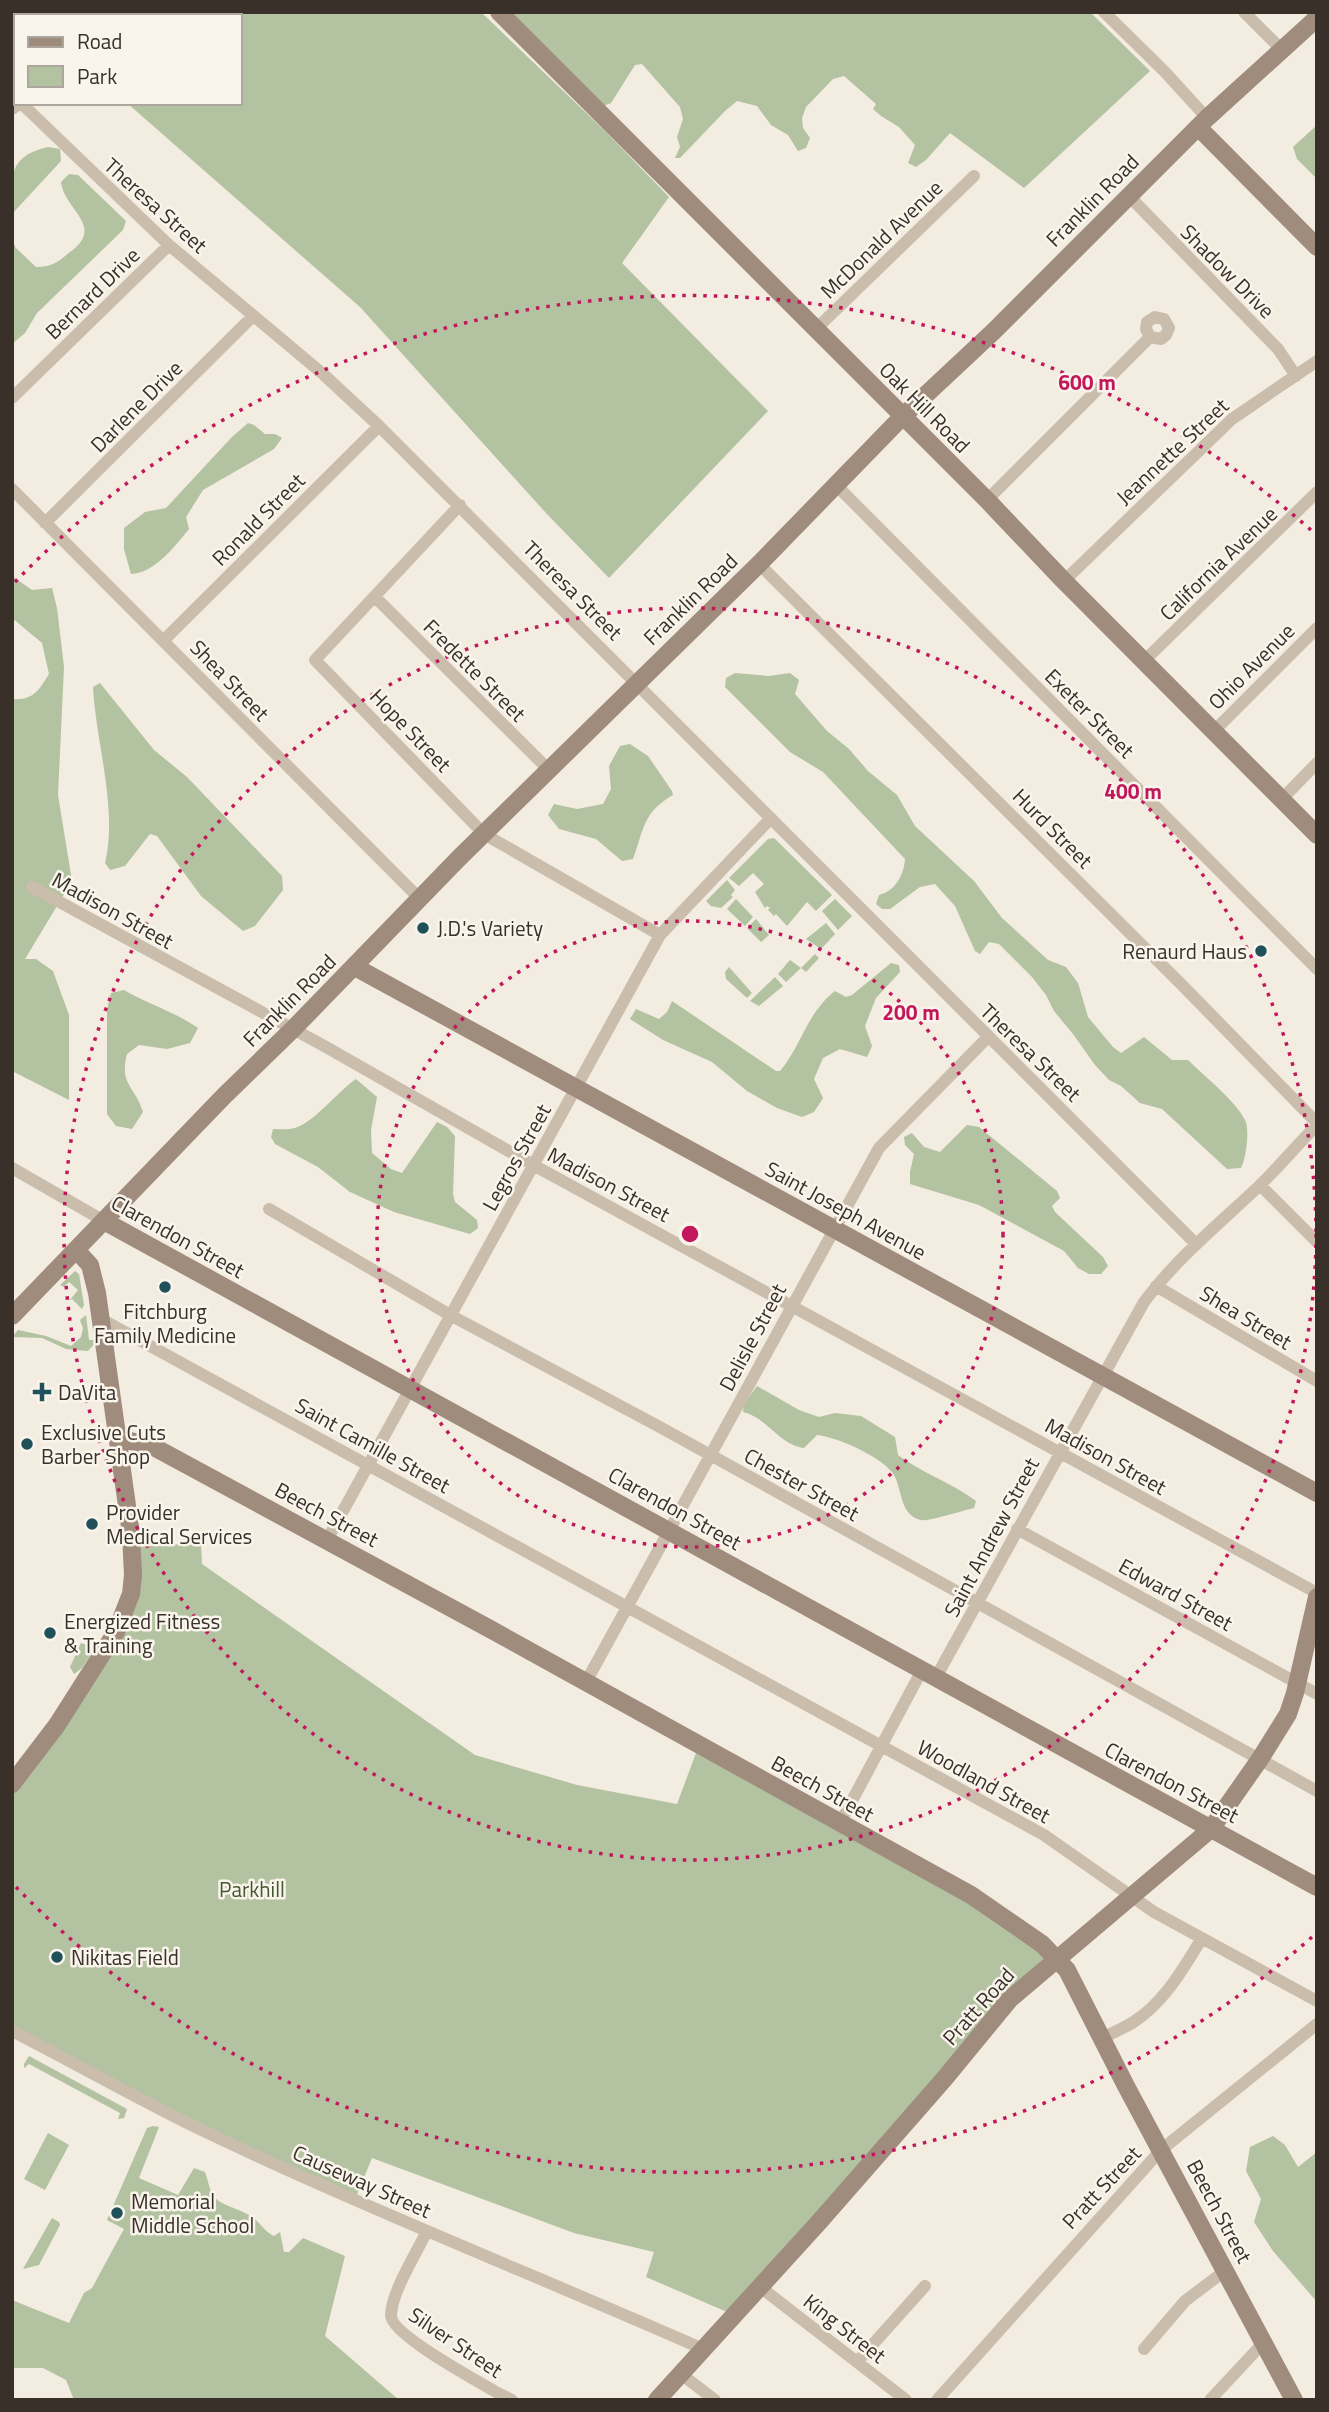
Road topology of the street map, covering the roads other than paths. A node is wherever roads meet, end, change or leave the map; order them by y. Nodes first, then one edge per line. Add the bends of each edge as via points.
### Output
1 (499, 12) edge
2 (1104, 12) edge
3 (1244, 12) edge
4 (1317, 19) edge
5 (1281, 49) junction
6 (23, 105) edge
7 (1202, 122) junction
8 (974, 176) dead end
9 (1128, 195) junction
10 (169, 245) junction
11 (1317, 247) edge
12 (253, 316) junction
13 (816, 329) junction
14 (1150, 337) dead end
15 (1317, 361) edge
16 (1296, 376) junction
17 (12, 398) edge
18 (902, 417) junction
19 (379, 426) junction
20 (835, 485) junction
21 (12, 489) edge
22 (1317, 492) edge
23 (988, 500) junction
24 (460, 505) junction
25 (45, 523) junction
26 (759, 564) junction
27 (1064, 581) junction
28 (375, 597) junction
29 (1317, 628) edge
30 (164, 640) junction
31 (1144, 661) junction
32 (638, 683) junction
33 (1213, 732) junction
34 (1317, 763) edge
35 (549, 770) junction
36 (1282, 799) junction
37 (771, 818) junction
38 (484, 834) junction
39 (1317, 835) edge
40 (32, 887) dead end
41 (420, 899) junction
42 (660, 934) junction
43 (355, 967) junction
44 (1317, 969) edge
45 (293, 1029) junction
46 (988, 1037) junction
47 (576, 1087) junction
48 (1317, 1124) edge
49 (535, 1166) junction
50 (12, 1168) edge
51 (1260, 1185) junction
52 (270, 1209) dead end
53 (104, 1221) junction
54 (833, 1230) junction
55 (1317, 1241) edge
56 (1196, 1244) junction
57 (77, 1251) junction
58 (1156, 1286) junction
59 (791, 1306) junction
60 (450, 1315) junction
61 (12, 1316) edge
62 (101, 1319) junction
63 (1102, 1375) junction
64 (1317, 1381) edge
65 (411, 1389) junction
66 (117, 1438) junction
67 (1059, 1453) junction
68 (711, 1456) junction
69 (368, 1465) junction
70 (1317, 1493) edge
71 (1017, 1529) junction
72 (668, 1531) junction
73 (327, 1540) junction
74 (1317, 1595) edge
75 (977, 1603) junction
76 (626, 1606) junction
77 (928, 1675) junction
78 (586, 1682) junction
79 (1297, 1683) junction
80 (1317, 1694) edge
81 (882, 1747) junction
82 (1260, 1759) junction
83 (12, 1784) edge
84 (1317, 1791) edge
85 (840, 1823) junction
86 (1211, 1829) junction
87 (1317, 1887) edge
88 (1131, 1897) junction
89 (1202, 1938) junction
90 (1058, 1960) junction
91 (1317, 2001) edge
92 (1317, 2024) edge
93 (12, 2031) edge
94 (1102, 2038) junction
95 (1161, 2150) junction
96 (427, 2231) junction
97 (1226, 2270) junction
98 (760, 2286) junction
99 (925, 2286) dead end
100 (1265, 2342) junction
101 (703, 2349) junction
102 (1144, 2349) dead end
103 (857, 2362) junction
104 (681, 2374) junction
105 (512, 2400) edge
106 (657, 2400) edge
107 (715, 2400) edge
108 (906, 2400) edge
109 (937, 2400) edge
110 (1210, 2400) edge
111 (1294, 2400) edge

1 - 13 street, Oak Hill Road
2 - 7 street via 1165,72
3 - 5 street
4 - 5 street, Franklin Road
5 - 7 street, Franklin Road
6 - 10 street, Theresa Street
7 - 9 street, Franklin Road
7 - 11 street
8 - 13 street, McDonald Avenue
9 - 16 street, Shadow Drive via 1278,349
9 - 18 street, Franklin Road
10 - 12 street, Theresa Street
10 - 17 street, Bernard Drive
12 - 19 street, Theresa Street
12 - 25 street, Darlene Drive
13 - 18 street, Oak Hill Road
14 - 23 street
15 - 16 street, Jeannette Street
16 - 27 street, Jeannette Street via 1229,421
18 - 20 street, Franklin Road
18 - 23 street, Oak Hill Road
19 - 24 street, Theresa Street
19 - 30 street, Ronald Street
20 - 26 street, Franklin Road
20 - 44 street, Exeter Street
21 - 25 street, Shea Street
22 - 31 street, California Avenue
23 - 27 street, Oak Hill Road
24 - 28 street, Hope Street
24 - 32 street, Theresa Street
25 - 30 street, Shea Street
26 - 32 street, Franklin Road
26 - 48 street, Hurd Street
27 - 31 street, Oak Hill Road
28 - 35 street, Fredette Street
28 - 38 street, Hope Street via 316,660
29 - 33 street, Ohio Avenue
30 - 41 street, Shea Street
31 - 33 street, Oak Hill Road
32 - 35 street, Franklin Road
32 - 37 street, Theresa Street
33 - 36 street, Oak Hill Road
34 - 36 street
35 - 38 street, Franklin Road
36 - 39 street, Oak Hill Road
37 - 42 street, Legros Street
37 - 46 street, Theresa Street
38 - 41 street, Franklin Road
38 - 42 street, Hope Street
40 - 45 street, Madison Street
41 - 43 street, Franklin Road
42 - 47 street, Legros Street
43 - 45 street, Franklin Road
43 - 47 street, Saint Joseph Avenue
45 - 49 street, Madison Street
45 - 53 street, Franklin Road
46 - 54 street, Delisle Street via 878,1148
46 - 56 street, Theresa Street
47 - 49 street, Legros Street
47 - 54 street, Saint Joseph Avenue
48 - 51 street, Saint Andrew Street
49 - 59 street, Madison Street
49 - 60 street, Legros Street
50 - 53 street, Clarendon Street
51 - 55 street
51 - 56 street, Saint Andrew Street
52 - 60 street, Chester Street
53 - 57 street, Franklin Road
53 - 65 street, Clarendon Street
54 - 59 street, Delisle Street
54 - 63 street, Saint Joseph Avenue
56 - 58 street, Saint Andrew Street
57 - 61 street, Franklin Road
57 - 62 street via 90,1265
58 - 63 street, Saint Andrew Street
58 - 64 street, Shea Street
59 - 67 street, Madison Street
59 - 68 street, Delisle Street
60 - 65 street, Legros Street
60 - 68 street, Chester Street
62 - 66 street
62 - 69 street, Saint Camille Street
63 - 67 street, Saint Andrew Street
63 - 70 street, Saint Joseph Avenue
65 - 69 street, Legros Street
65 - 72 street, Clarendon Street
66 - 73 street, Beech Street via 152,1446
66 - 83 street via 131,1534 131,1594 116,1632 57,1725
67 - 71 street, Saint Andrew Street
67 - 74 street, Madison Street
68 - 72 street, Delisle Street
68 - 75 street, Chester Street
69 - 73 street, Legros Street
69 - 76 street, Saint Camille Street
71 - 75 street, Saint Andrew Street
71 - 79 street, Edward Street
72 - 76 street, Delisle Street
72 - 77 street, Clarendon Street
73 - 78 street, Beech Street
74 - 79 street, Pratt Road
75 - 77 street, Saint Andrew Street
75 - 82 street, Chester Street
76 - 78 street, Delisle Street
76 - 81 street, Woodland Street
77 - 81 street, Saint Andrew Street
77 - 86 street, Clarendon Street
78 - 85 street, Beech Street
79 - 80 street, Edward Street
79 - 82 street, Pratt Road via 1288,1714
81 - 85 street, Saint Andrew Street
81 - 88 street, Woodland Street via 1052,1840
82 - 84 street, Chester Street
82 - 86 street, Pratt Road
85 - 90 street, Beech Street via 971,1895
86 - 87 street, Clarendon Street
86 - 88 street, Pratt Road
88 - 89 street, Woodland Street
88 - 90 street, Pratt Road
89 - 91 street, Woodland Street
89 - 94 street via 1171,1987 1152,2007
90 - 94 street, Beech Street
90 - 98 street, Pratt Road via 1010,1999
92 - 95 street, Pratt Street
93 - 96 street, Causeway Street via 193,2126
94 - 95 street, Beech Street
95 - 97 street, Beech Street
95 - 109 street, Pratt Street
96 - 101 street, Causeway Street
96 - 105 street, Silver Street via 400,2288 391,2314 393,2323 409,2339
97 - 100 street, Beech Street
97 - 102 street via 1185,2301
98 - 101 street, Pratt Road
98 - 103 street, King Street
99 - 103 street
100 - 110 street
100 - 111 street, Beech Street
101 - 104 street, Pratt Road
103 - 108 street, King Street
104 - 106 street, Pratt Road
104 - 107 street

